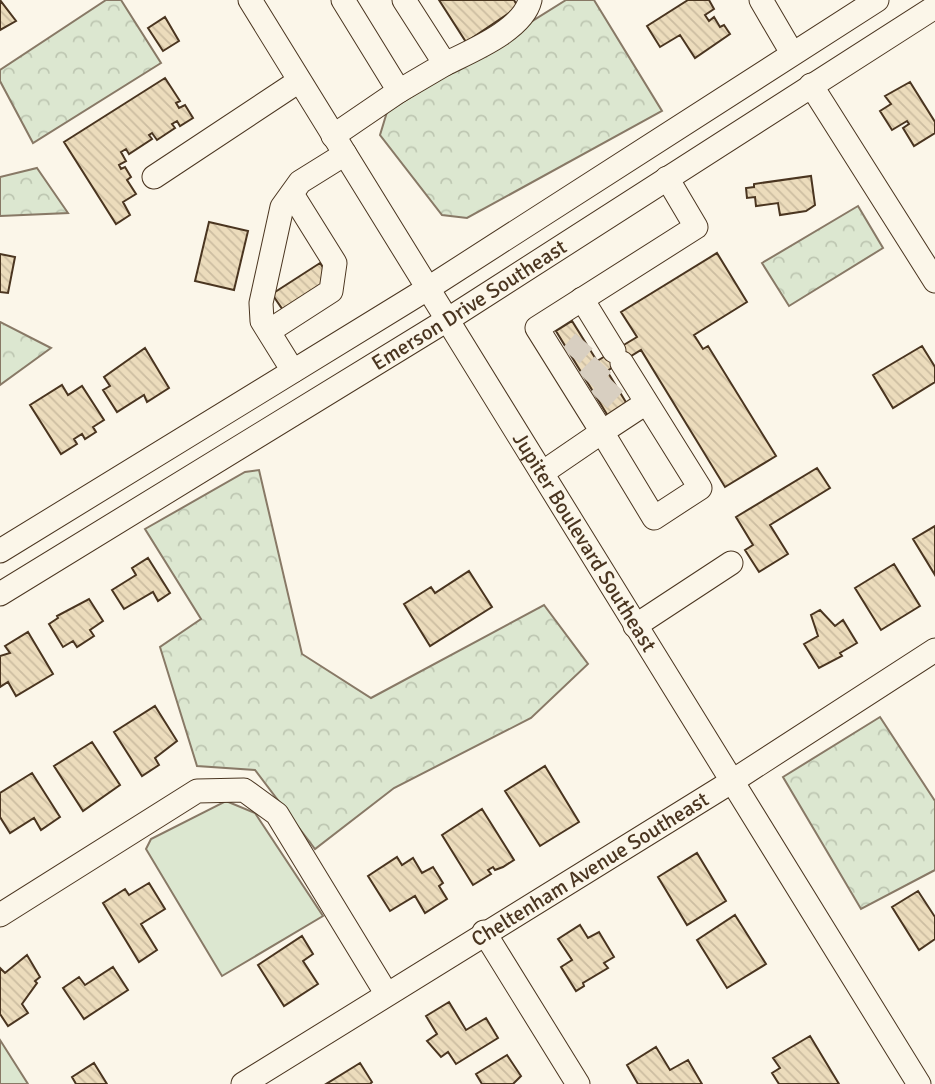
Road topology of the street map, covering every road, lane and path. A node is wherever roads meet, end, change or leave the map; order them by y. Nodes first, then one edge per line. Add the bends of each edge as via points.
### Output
1 (250, 0) edge
2 (343, 0) edge
3 (404, 0) edge
4 (530, 0) edge
5 (761, 0) edge
6 (877, 0) edge
7 (935, 7) edge
8 (792, 53) junction
9 (445, 64) junction
10 (299, 81) junction
11 (811, 85) junction
12 (399, 91) junction
13 (339, 145) junction
14 (154, 177) dead end
15 (667, 178) junction
16 (292, 194) junction
17 (935, 281) edge
18 (427, 289) junction
19 (582, 299) junction
20 (447, 320) junction
21 (269, 331) junction
22 (579, 347) junction
23 (293, 371) junction
24 (646, 402) junction
25 (602, 432) junction
26 (542, 473) junction
27 (0, 551) edge
28 (731, 563) dead end
29 (0, 594) edge
30 (635, 626) junction
31 (935, 650) edge
32 (731, 782) junction
33 (0, 915) edge
34 (484, 932) junction
35 (386, 992) junction
36 (254, 1081) edge
37 (578, 1084) edge
38 (919, 1084) edge

1 - 10 street, Jupiter Boulevard Southeast
2 - 12 street
3 - 9 street
4 - 9 street via 525,14 488,43
5 - 8 street
6 - 8 street, Emerson Drive Southeast
7 - 11 street, Emerson Drive Southeast
8 - 18 street, Emerson Drive Southeast
9 - 12 street
10 - 13 street, Jupiter Boulevard Southeast
10 - 14 street
11 - 15 street, Emerson Drive Southeast
11 - 17 street
12 - 13 street
13 - 16 street
13 - 18 street, Jupiter Boulevard Southeast
15 - 19 street via 696,227
15 - 20 street, Emerson Drive Southeast
16 - 21 street via 282,207 261,303 262,321
16 - 21 street via 335,263 336,272 331,291
18 - 20 street, Jupiter Boulevard Southeast
18 - 23 street, Emerson Drive Southeast
19 - 22 street
19 - 22 street via 537,328
20 - 26 street, Jupiter Boulevard Southeast
20 - 29 street, Emerson Drive Southeast
21 - 23 street
22 - 24 street via 619,367
22 - 25 street via 588,396
23 - 27 street, Emerson Drive Southeast
24 - 25 street
24 - 25 street via 700,488 654,518
25 - 26 street
26 - 30 street, Jupiter Boulevard Southeast
28 - 30 street
30 - 32 street, Jupiter Boulevard Southeast
31 - 32 street, Cheltenham Avenue Southeast
32 - 34 street, Cheltenham Avenue Southeast
32 - 38 street, Jupiter Boulevard Southeast
33 - 35 street via 197,791 244,790 277,814
34 - 35 street, Cheltenham Avenue Southeast
34 - 37 street
35 - 36 street, Cheltenham Avenue Southeast

